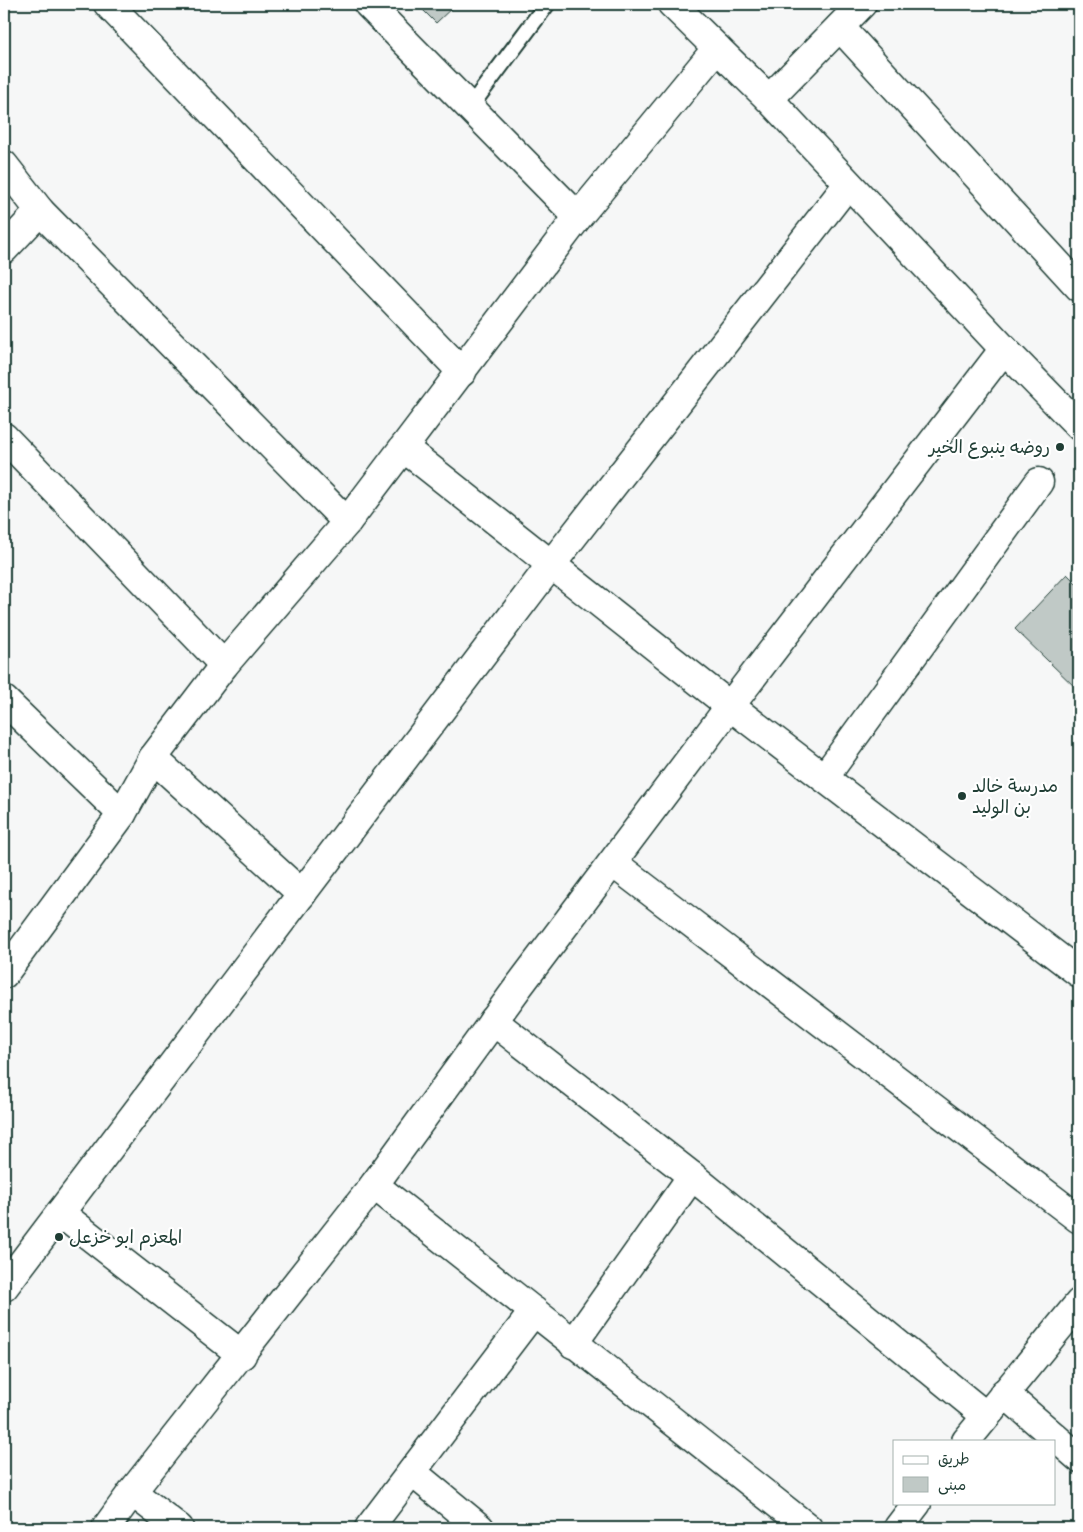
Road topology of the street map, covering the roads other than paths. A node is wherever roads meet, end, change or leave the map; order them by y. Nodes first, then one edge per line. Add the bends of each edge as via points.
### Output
1 (108, 4) edge
2 (368, 4) edge
3 (547, 4) edge
4 (672, 4) edge
5 (862, 4) edge
6 (840, 27) junction
7 (716, 48) junction
8 (769, 99) junction
9 (470, 107) junction
10 (4, 165) edge
11 (848, 184) junction
12 (40, 210) junction
13 (578, 217) junction
14 (4, 249) edge
15 (1079, 287) edge
16 (1004, 349) junction
17 (462, 372) junction
18 (1079, 426) edge
19 (4, 437) edge
20 (404, 448) junction
21 (1039, 482) dead end
22 (347, 522) junction
23 (550, 566) junction
24 (224, 666) junction
25 (4, 700) edge
26 (730, 706) junction
27 (153, 758) junction
28 (824, 778) junction
29 (122, 814) junction
30 (613, 863) junction
31 (302, 894) junction
32 (1079, 973) edge
33 (4, 974) edge
34 (494, 1021) junction
35 (692, 1176) junction
36 (374, 1185) junction
37 (60, 1213) junction
38 (1079, 1219) edge
39 (4, 1287) edge
40 (1079, 1303) edge
41 (534, 1311) junction
42 (573, 1344) junction
43 (242, 1355) junction
44 (1004, 1393) junction
45 (986, 1416) junction
46 (967, 1440) edge
47 (1079, 1458) edge
48 (412, 1472) junction
49 (132, 1492) junction
50 (917, 1504) edge
51 (106, 1528) edge
52 (179, 1528) edge
53 (369, 1528) edge
54 (480, 1528) edge
55 (808, 1528) edge
56 (898, 1528) edge

1 - 17 street
2 - 9 street
3 - 9 lane
4 - 7 street
5 - 6 street
6 - 8 street
6 - 15 street
7 - 8 street
7 - 13 street
8 - 11 street
9 - 13 street
10 - 12 street
11 - 16 street
11 - 23 street
12 - 14 street
12 - 22 street
13 - 17 street
16 - 18 street
16 - 26 street
17 - 20 street
19 - 24 street
20 - 22 street
20 - 23 street
21 - 28 street
22 - 24 street
23 - 26 street
23 - 31 street
24 - 27 street
25 - 29 street
26 - 28 street
26 - 30 street
27 - 29 street
27 - 31 street
28 - 32 street
29 - 33 street
30 - 34 street
30 - 38 street
31 - 37 street
34 - 35 street
34 - 36 street
35 - 42 street
35 - 45 street
36 - 41 street
36 - 43 street
37 - 39 street
37 - 43 street
40 - 44 street
41 - 42 street
41 - 48 street
42 - 55 street
43 - 49 street
44 - 45 street
44 - 47 street
45 - 46 street
48 - 53 street
48 - 54 street
49 - 51 street
49 - 52 street
50 - 56 street

